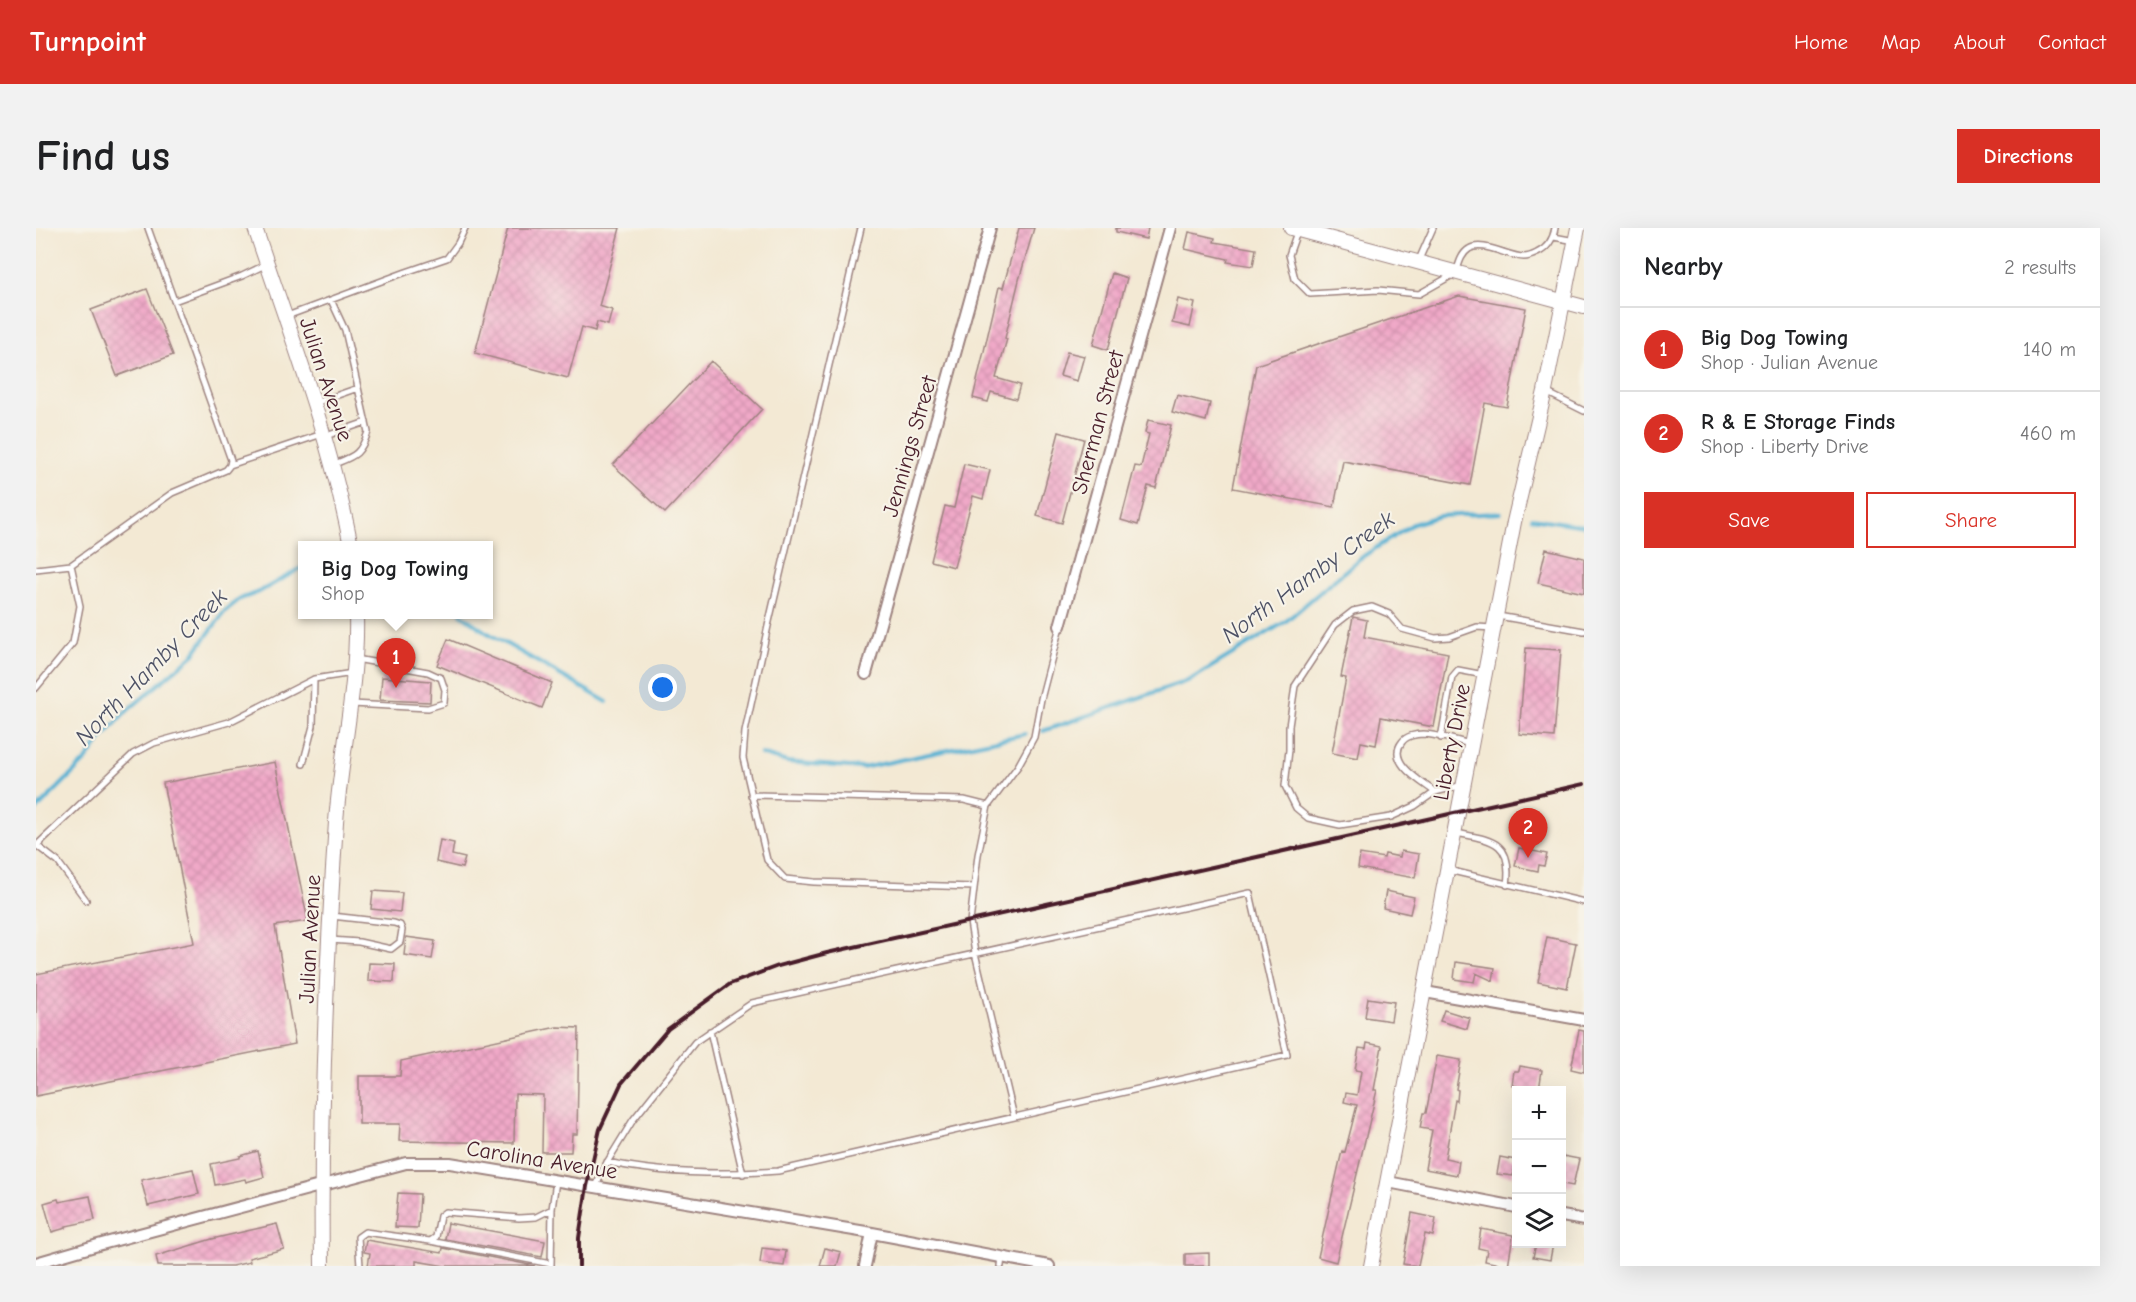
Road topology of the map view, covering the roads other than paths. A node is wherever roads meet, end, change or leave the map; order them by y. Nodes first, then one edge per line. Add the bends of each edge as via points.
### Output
1 (148, 228) edge
2 (255, 228) edge
3 (465, 228) edge
4 (861, 228) edge
5 (990, 228) edge
6 (1170, 228) edge
7 (1433, 228) edge
8 (1556, 228) edge
9 (1294, 229) edge
10 (1576, 234) edge
11 (1554, 237) junction
12 (1418, 263) junction
13 (267, 264) junction
14 (1456, 273) junction
15 (331, 300) junction
16 (174, 301) junction
17 (1562, 301) junction
18 (1584, 307) edge
19 (285, 317) junction
20 (358, 388) junction
21 (1545, 391) junction
22 (313, 404) junction
23 (1584, 411) edge
24 (366, 422) junction
25 (324, 435) junction
26 (230, 465) junction
27 (332, 465) junction
28 (350, 541) edge
29 (71, 565) junction
30 (36, 569) edge
31 (356, 619) edge
32 (1495, 622) junction
33 (1060, 626) joint
34 (1584, 631) edge
35 (355, 666) junction
36 (866, 674) dead end
37 (1485, 675) junction
38 (314, 679) junction
39 (36, 688) edge
40 (350, 704) junction
41 (1441, 738) junction
42 (1472, 744) junction
43 (303, 764) dead end
44 (1464, 784) junction
45 (1435, 792) junction
46 (751, 795) junction
47 (988, 806) junction
48 (1455, 833) junction
49 (36, 845) edge
50 (1448, 870) junction
51 (1507, 885) junction
52 (974, 887) junction
53 (86, 900) dead end
54 (1584, 902) edge
55 (331, 916) junction
56 (330, 940) junction
57 (975, 953) junction
58 (1425, 992) junction
59 (1584, 1020) edge
60 (710, 1031) junction
61 (1014, 1117) junction
62 (607, 1162) junction
63 (743, 1174) junction
64 (556, 1181) junction
65 (1388, 1182) junction
66 (321, 1187) junction
67 (596, 1187) junction
68 (1512, 1206) edge
69 (552, 1209) junction
70 (1566, 1217) edge
71 (1584, 1220) edge
72 (872, 1233) junction
73 (430, 1241) junction
74 (1001, 1262) edge
75 (36, 1263) edge
76 (551, 1265) edge
77 (322, 1266) edge
78 (360, 1266) edge
79 (866, 1266) edge
80 (1049, 1266) edge
81 (1371, 1266) edge

1 - 16 lane
2 - 13 street, Julian Avenue
3 - 15 lane via 447,258
4 - 46 lane via 745,732 743,758
5 - 36 street, Jennings Street
6 - 33 street, Sherman Street
7 - 12 lane
8 - 11 lane
9 - 12 street
9 - 14 lane via 1289,255 1295,279 1310,294 1378,290 1419,294
10 - 11 lane
10 - 17 street, Liberty Drive
11 - 14 lane via 1545,249 1524,257 1474,247 1462,256
12 - 14 street
13 - 16 lane
13 - 19 street, Julian Avenue
14 - 17 street
15 - 19 lane
15 - 20 lane via 345,330
16 - 26 lane
17 - 18 street
17 - 21 street, Liberty Drive
19 - 22 street, Julian Avenue
20 - 22 lane
20 - 24 lane
21 - 23 lane
21 - 32 street, Liberty Drive
22 - 25 street, Julian Avenue
24 - 25 lane
24 - 27 lane via 368,432 363,447 352,457
25 - 26 lane
25 - 27 street, Julian Avenue
26 - 29 lane via 172,493
27 - 28 street, Julian Avenue
29 - 30 lane
29 - 39 lane via 80,606 73,643
31 - 35 street, Julian Avenue
32 - 34 lane
32 - 37 street, Liberty Drive
32 - 45 lane via 1449,638 1435,638 1402,628 1389,614 1372,607 1353,611 1335,625 1295,686 1285,786 1296,808 1308,818 1340,825 1392,817
33 - 47 lane via 1034,737
35 - 38 lane
35 - 40 street, Julian Avenue
35 - 40 lane via 428,672 441,678 446,690 444,703 428,708
37 - 41 lane via 1458,670 1452,676
37 - 42 street, Liberty Drive
38 - 43 lane via 313,726
38 - 49 lane via 229,722 154,743 133,754
40 - 55 street, Julian Avenue via 336,820
41 - 42 lane
41 - 45 lane via 1421,734 1407,737 1400,744 1398,756 1405,770
42 - 44 street, Liberty Drive
44 - 45 lane
44 - 48 street, Liberty Drive
46 - 47 lane via 964,800
46 - 52 lane via 767,860 785,879
47 - 52 lane
48 - 50 street, Liberty Drive
48 - 51 lane via 1497,843 1504,850
49 - 53 lane via 58,862
50 - 51 lane
50 - 58 street, Liberty Drive
51 - 54 lane
52 - 57 lane via 970,922
55 - 56 street, Julian Avenue
55 - 56 lane via 394,923 402,930 400,942 391,949
56 - 66 street, Julian Avenue
57 - 60 lane via 752,1003
57 - 61 lane
57 - 61 lane via 1250,892 1287,1055
58 - 59 street
58 - 65 street, Liberty Drive
60 - 62 lane via 695,1042 633,1120
60 - 63 lane
61 - 63 lane via 778,1171
62 - 63 lane via 634,1168
62 - 67 lane
64 - 66 street, Carolina Avenue via 425,1162 406,1163
64 - 67 street, Carolina Avenue
64 - 69 lane
65 - 68 street
65 - 81 street, Liberty Drive
66 - 75 street, Carolina Avenue
66 - 77 street, Julian Avenue
67 - 72 street, Carolina Avenue
69 - 73 lane via 536,1217 519,1218 445,1212 440,1216 436,1237
69 - 76 lane
70 - 71 street
72 - 74 street, Carolina Avenue
72 - 79 street
73 - 76 lane
73 - 78 lane via 365,1232 358,1237
74 - 80 street, Carolina Avenue

